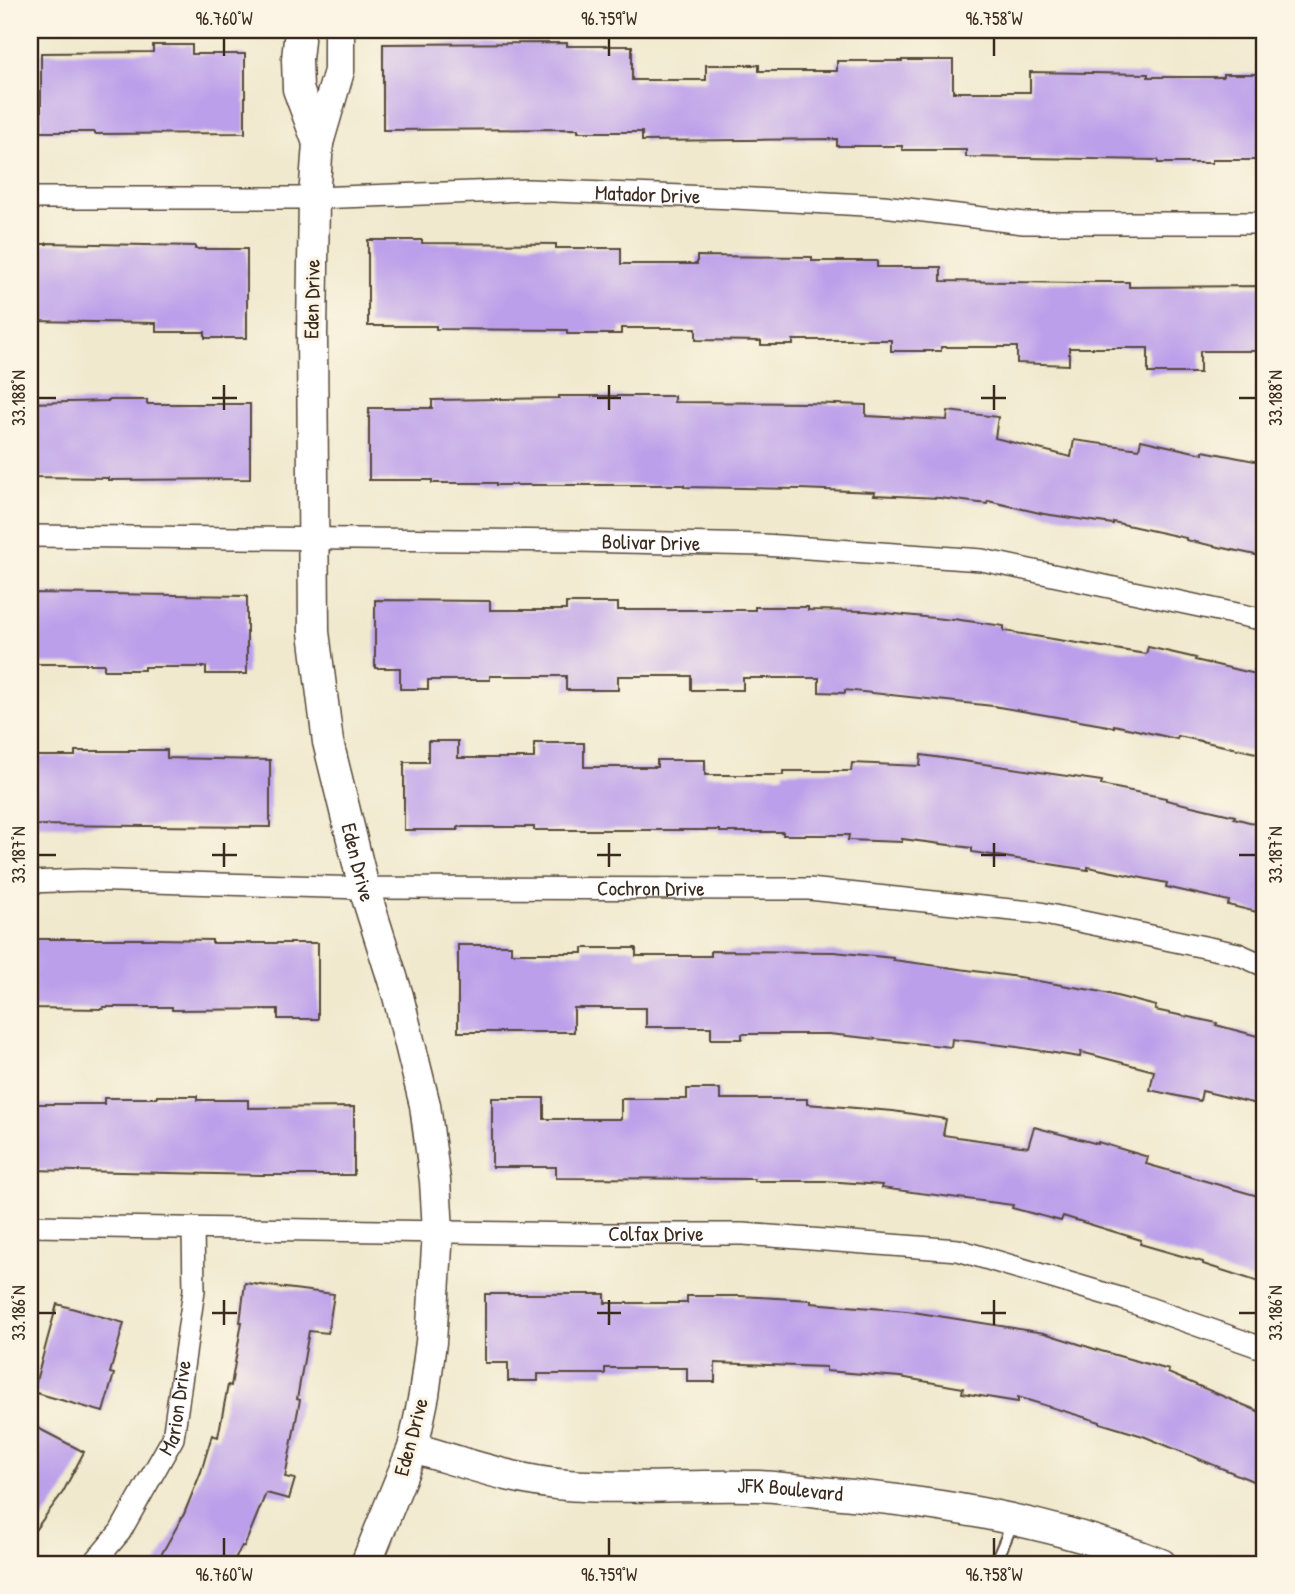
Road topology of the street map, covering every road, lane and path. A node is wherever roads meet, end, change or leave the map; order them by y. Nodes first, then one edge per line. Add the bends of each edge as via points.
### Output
1 (300, 30) edge
2 (339, 30) edge
3 (318, 143) junction
4 (30, 198) edge
5 (314, 198) junction
6 (1265, 223) edge
7 (30, 536) edge
8 (313, 539) junction
9 (1265, 620) edge
10 (30, 882) edge
11 (364, 888) junction
12 (1265, 966) edge
13 (30, 1226) edge
14 (194, 1228) junction
15 (438, 1231) junction
16 (1265, 1349) edge
17 (413, 1448) junction
18 (1014, 1520) junction
19 (93, 1564) edge
20 (366, 1564) edge
21 (995, 1564) edge
22 (1161, 1564) edge

1 - 3 street, Eden Drive via 298,89
2 - 3 street, Eden Drive via 338,71
3 - 5 street, Eden Drive
4 - 5 street, Matador Drive
5 - 6 street, Matador Drive via 528,190 883,206 1024,223
5 - 8 street, Eden Drive
7 - 8 street, Bolivar Drive
8 - 9 street, Bolivar Drive via 764,545 982,560
8 - 11 street, Eden Drive via 314,632 328,742
10 - 11 street, Cochron Drive
11 - 12 street, Cochron Drive via 809,889 1040,913 1238,954
11 - 15 street, Eden Drive via 398,996 425,1105
13 - 14 street, Colfax Drive
14 - 15 street, Colfax Drive
14 - 19 street, Marion Drive via 194,1290 173,1438 120,1532
15 - 16 street, Colfax Drive via 743,1234 958,1250
15 - 17 street, Eden Drive via 431,1342
17 - 18 street, JFK Boulevard via 512,1476 564,1485 758,1486 902,1499
17 - 20 street, Eden Drive
18 - 21 lane
18 - 22 street, JFK Boulevard

